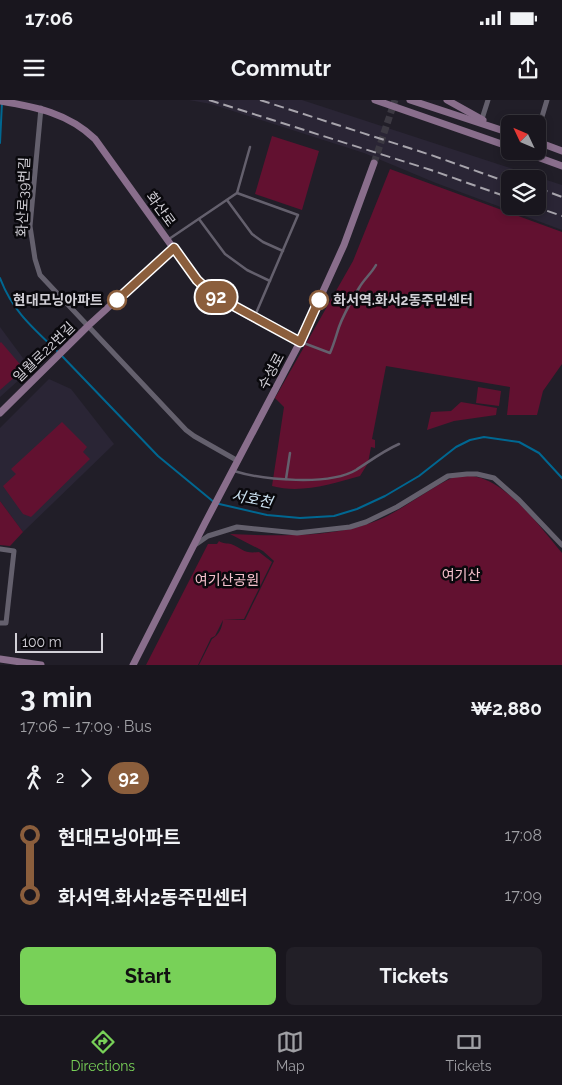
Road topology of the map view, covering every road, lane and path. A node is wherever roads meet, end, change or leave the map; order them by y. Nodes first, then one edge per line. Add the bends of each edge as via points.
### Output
1 (375, 100) edge
2 (410, 100) edge
3 (447, 100) edge
4 (488, 100) edge
5 (547, 100) edge
6 (0, 101) edge
7 (41, 108) junction
8 (542, 115) edge
9 (481, 121) junction
10 (501, 130) edge
11 (501, 144) edge
12 (546, 145) edge
13 (250, 147) dead end
14 (562, 150) edge
15 (546, 160) edge
16 (374, 163) tunnel mouth
17 (562, 166) edge
18 (237, 194) junction
19 (226, 200) junction
20 (199, 219) junction
21 (168, 240) junction
22 (174, 248) junction
23 (283, 251) junction
24 (376, 265) dead end
25 (270, 281) junction
26 (254, 318) junction
27 (89, 326) junction
28 (300, 342) junction
29 (0, 413) edge
30 (399, 444) dead end
31 (290, 453) dead end
32 (238, 461) junction
33 (231, 474) junction
34 (286, 479) junction
35 (195, 545) junction
36 (562, 545) edge
37 (0, 549) edge
38 (0, 623) edge
39 (0, 659) edge
40 (41, 665) edge
41 (133, 665) edge

1 - 11 main road
2 - 9 main road
3 - 9 main road
4 - 9 street
5 - 8 street
6 - 7 main road, 화산로
7 - 21 main road, 화산로 via 70,119 88,131
7 - 27 street, 화산로39번길 via 30,226 35,259 42,278
9 - 10 main road
12 - 14 main road
13 - 18 lane
15 - 17 main road
16 - 28 main road, 수성로 via 344,245
18 - 19 lane
18 - 23 lane via 298,215
19 - 20 lane
19 - 23 lane via 252,234
20 - 21 lane
20 - 25 lane via 225,254
21 - 22 main road, 화산로
22 - 26 main road, 화산로 via 208,291
22 - 27 main road, 일월로22번길
23 - 25 lane
24 - 28 lane via 361,284 330,353
25 - 26 lane
26 - 28 main road, 화산로
27 - 29 main road, 일월로22번길
27 - 32 street, 화산로39번길 via 186,430
28 - 32 main road, 수성로
30 - 34 lane via 348,473 317,479
31 - 34 lane
32 - 33 main road, 수성로
33 - 34 lane
33 - 35 main road, 수성로
35 - 36 street via 208,536 237,527 296,533 350,527 376,519 448,476 477,474 494,478 503,485
35 - 41 main road
37 - 38 street via 14,551 6,623
39 - 40 main road

